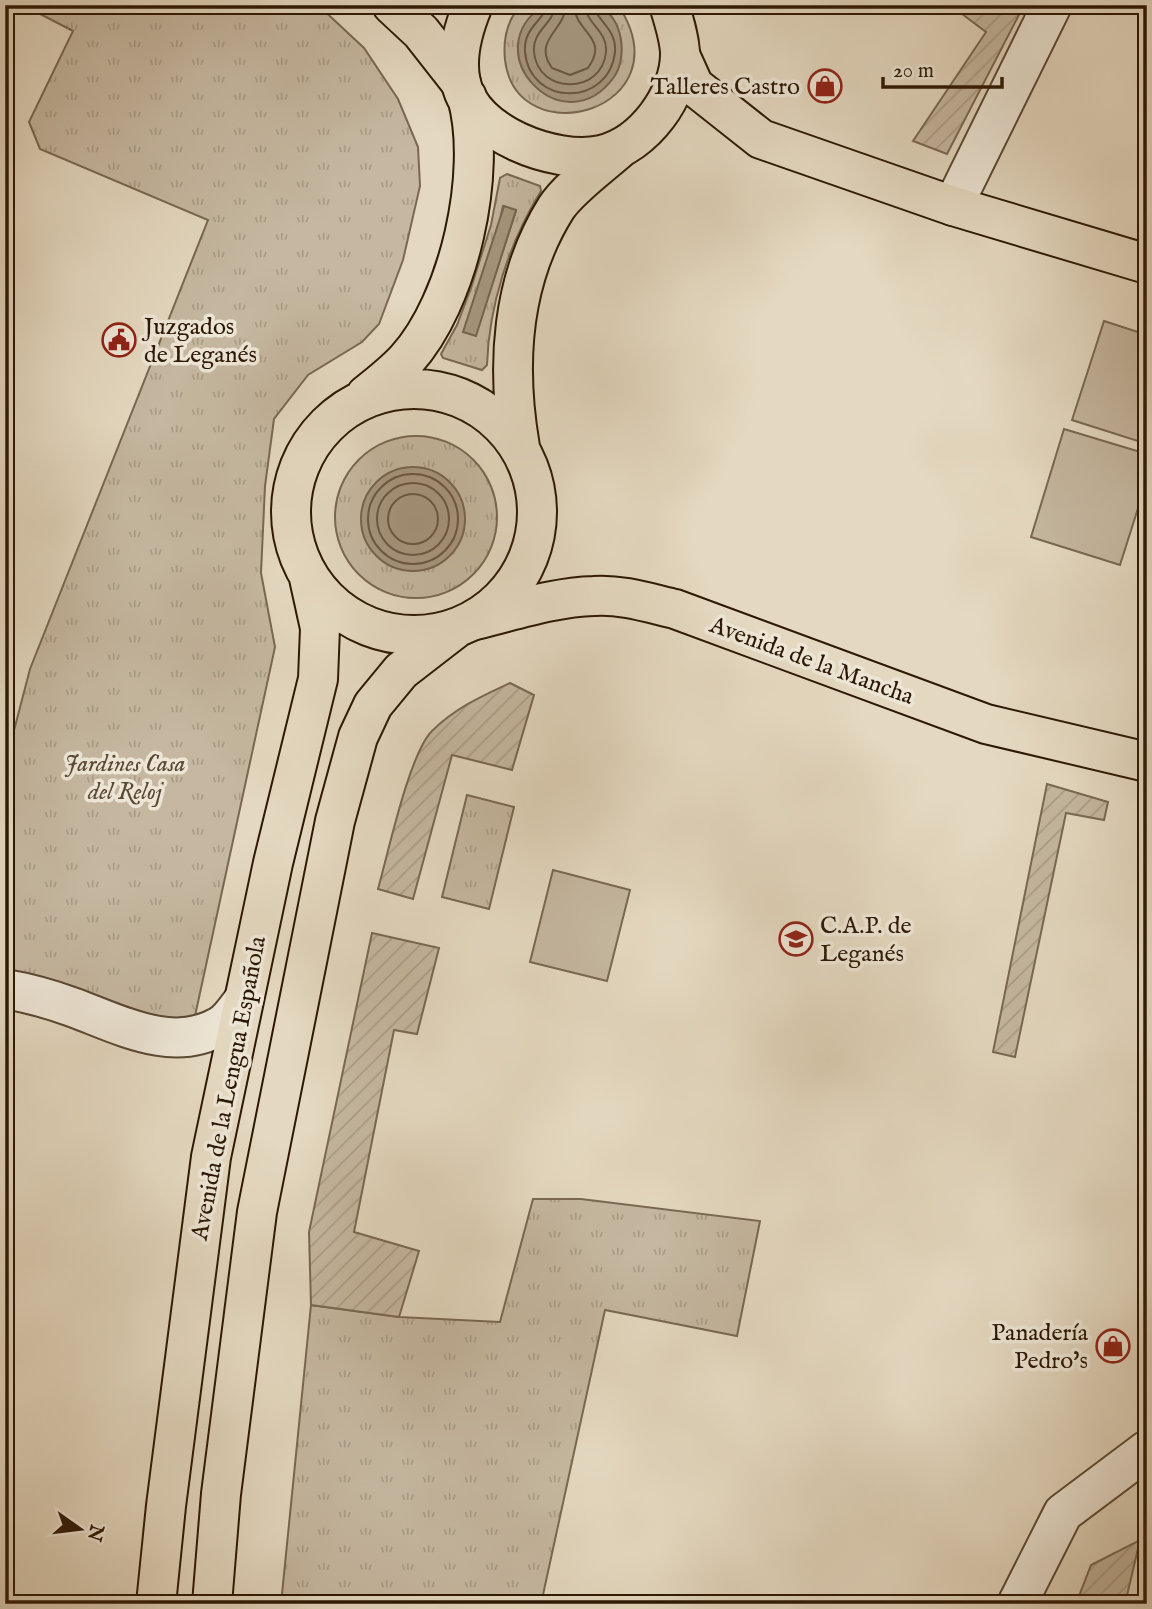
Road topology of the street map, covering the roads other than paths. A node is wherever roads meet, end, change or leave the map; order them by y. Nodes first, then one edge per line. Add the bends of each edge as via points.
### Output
1 (392, 5) edge
2 (473, 5) edge
3 (669, 5) edge
4 (1052, 5) edge
5 (680, 55) junction
6 (464, 89) junction
7 (619, 149) junction
8 (953, 206) junction
9 (1144, 257) edge
10 (356, 403) junction
11 (521, 453) junction
12 (309, 578) junction
13 (465, 625) junction
14 (1147, 762) edge
15 (5, 989) edge
16 (242, 1002) junction
17 (1147, 1450) edge
18 (156, 1604) edge
19 (212, 1604) edge
20 (1017, 1604) edge

1 - 6 main road via 421,32
2 - 6 main road via 459,56
3 - 5 main road
4 - 8 street
5 - 7 main road via 677,77 658,115
5 - 8 main road via 694,86 761,139
6 - 7 main road via 488,124 542,151 580,156
6 - 10 main road via 474,121 476,166 455,264 433,319 407,358
7 - 11 main road via 557,206 527,277 516,314 512,364 512,401
8 - 9 main road
10 - 11 main road via 395,389 464,397 499,421
10 - 12 main road via 323,429 297,482 293,526
11 - 13 main road via 534,490 532,545 501,600
12 - 13 main road via 341,613 379,631 433,637
12 - 16 main road, Avenida de la Lengua Española via 320,628 318,679
13 - 14 main road, Avenida de la Mancha via 539,604 594,596 635,600 675,609 986,724
13 - 19 main road, Avenida de la Lengua Española via 401,671 373,705 358,737 335,821 257,1212 235,1370
15 - 16 street via 36,994 167,1038 198,1036 223,1024
16 - 18 main road, Avenida de la Lengua Española via 204,1199
17 - 20 street via 1063,1513

